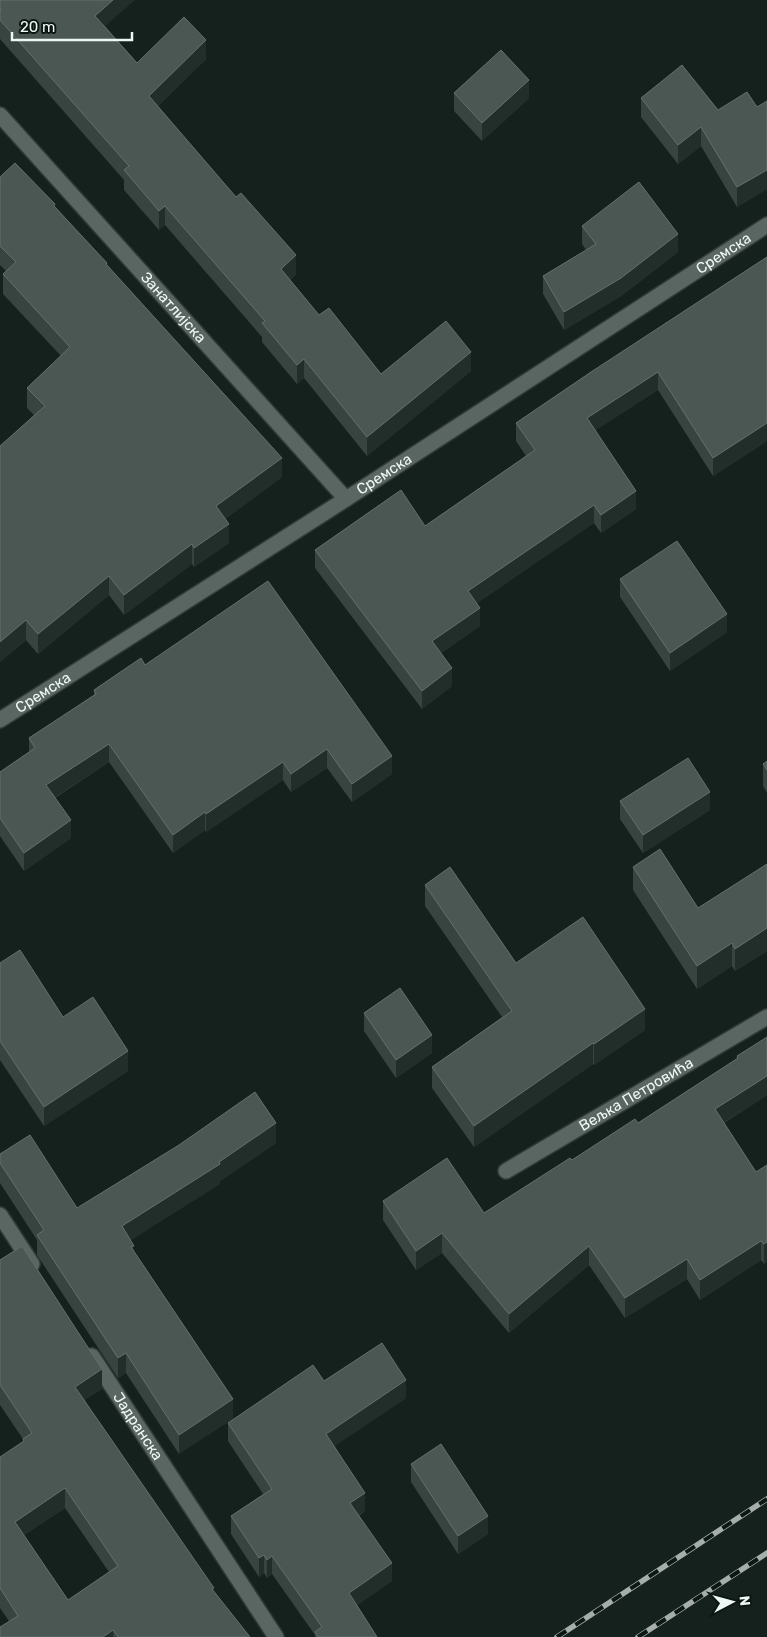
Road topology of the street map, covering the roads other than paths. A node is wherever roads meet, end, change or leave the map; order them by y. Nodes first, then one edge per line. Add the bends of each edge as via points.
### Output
1 (0, 115) edge
2 (767, 225) edge
3 (346, 499) junction
4 (0, 720) edge
5 (767, 1017) edge
6 (506, 1171) dead end
7 (0, 1215) edge
8 (38, 1273) edge
9 (87, 1348) edge
10 (276, 1637) edge

1 - 3 street, Занатлијска
2 - 3 street, Сремска
3 - 4 street, Сремска
5 - 6 street, Вељка Петровића
7 - 8 street
9 - 10 street, Јадранска

